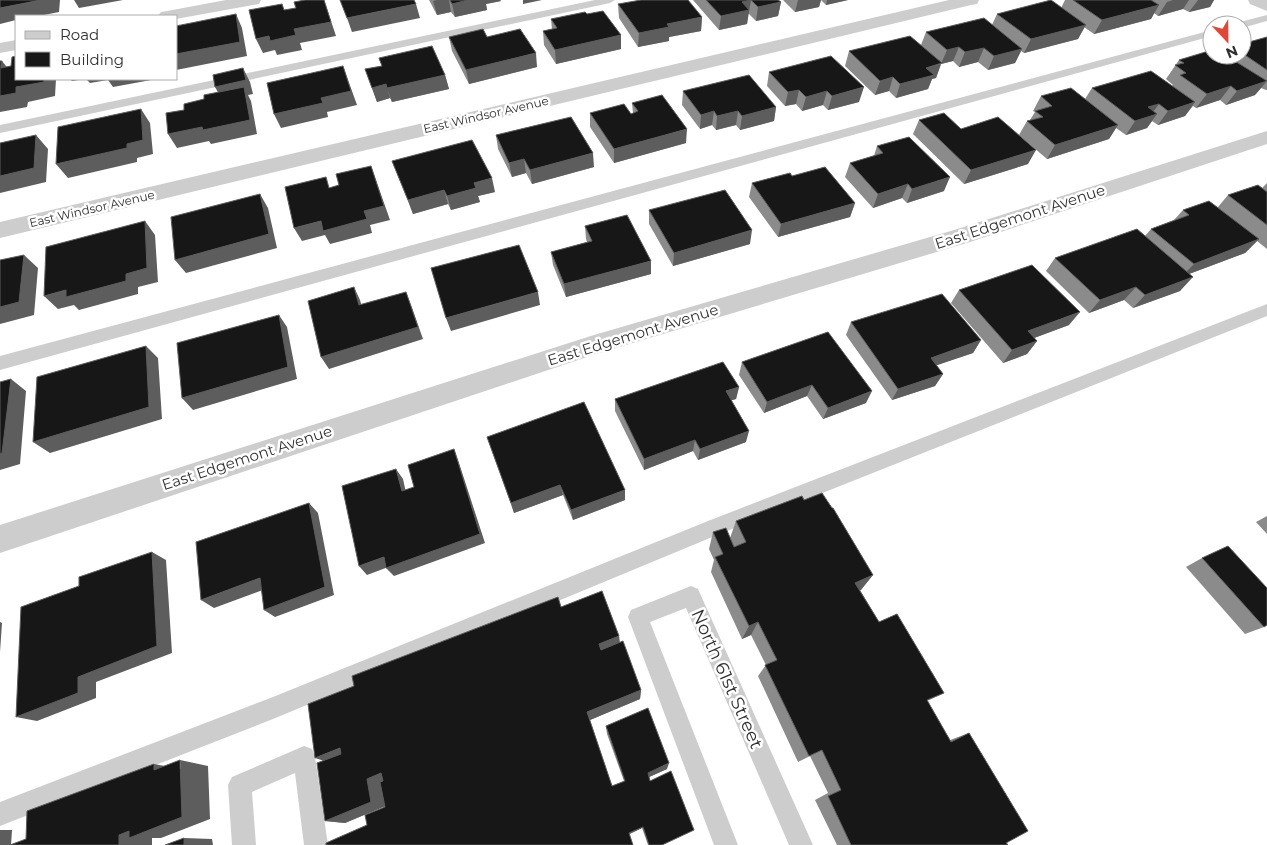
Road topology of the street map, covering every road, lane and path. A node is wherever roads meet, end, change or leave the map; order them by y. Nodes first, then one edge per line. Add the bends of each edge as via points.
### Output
1 (253, 0) edge
2 (610, 0) edge
3 (972, 0) edge
4 (1256, 0) edge
5 (1267, 6) edge
6 (173, 15) edge
7 (1267, 18) edge
8 (1252, 22) edge
9 (1202, 36) edge
10 (15, 45) edge
11 (0, 48) edge
12 (0, 129) edge
13 (1267, 138) edge
14 (0, 230) edge
15 (1267, 310) edge
16 (0, 363) edge
17 (0, 539) edge
18 (0, 814) edge
19 (244, 845) edge
20 (316, 845) edge
21 (726, 845) edge
22 (802, 845) edge

1 - 6 street
2 - 12 lane
3 - 14 street, East Windsor Avenue
4 - 5 street
7 - 8 lane
9 - 16 lane
10 - 11 street
13 - 17 street, East Edgemont Avenue via 953,239 594,345
15 - 18 lane via 715,527 274,708
19 - 20 lane via 240,785 304,757
21 - 22 lane, North 61st Street via 638,617 690,596

